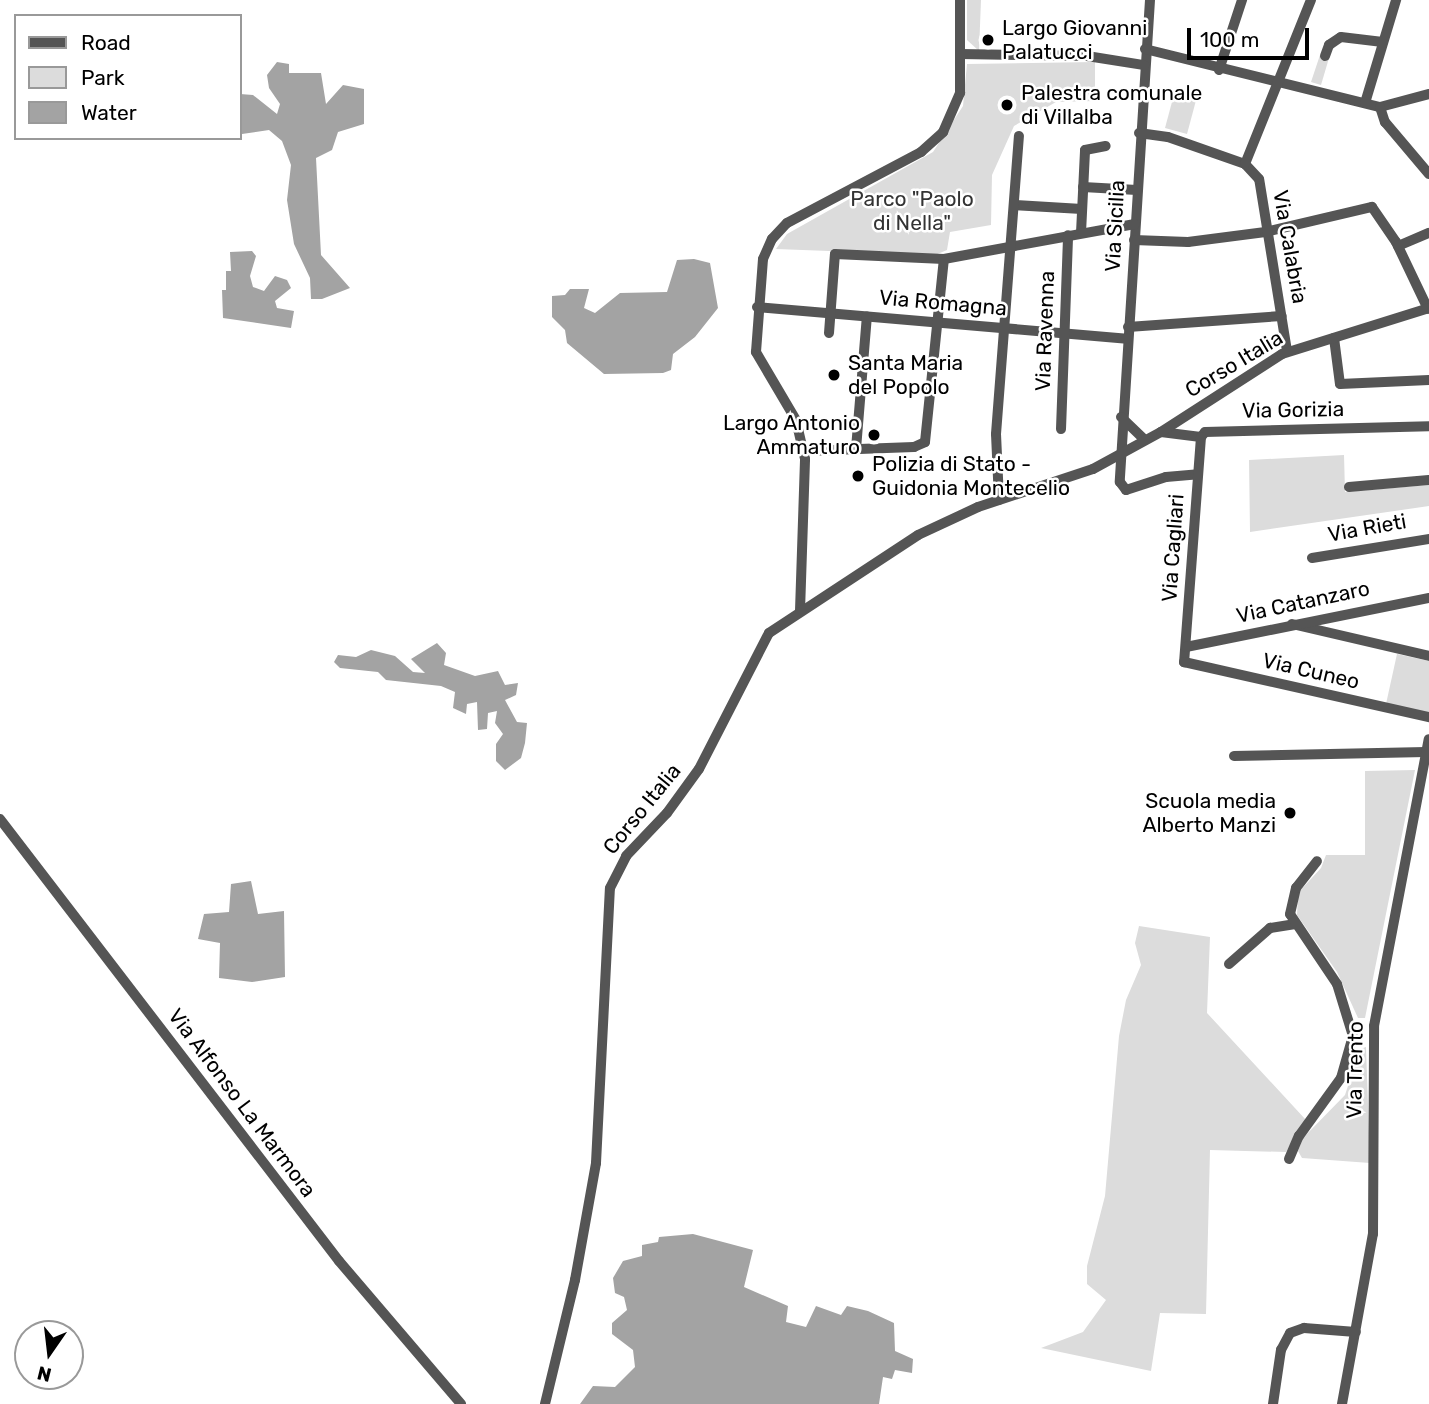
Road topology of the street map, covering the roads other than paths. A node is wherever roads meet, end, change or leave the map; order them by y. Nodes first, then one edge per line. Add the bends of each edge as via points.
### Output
1 (960, 0) edge
2 (1150, 0) edge
3 (1242, 0) edge
4 (1311, 0) edge
5 (1396, 0) edge
6 (1383, 42) junction
7 (1145, 50) junction
8 (961, 54) junction
9 (1325, 56) dead end
10 (1144, 65) junction
11 (1219, 70) junction
12 (1280, 86) junction
13 (1429, 94) edge
14 (1364, 103) junction
15 (1380, 107) junction
16 (1139, 133) junction
17 (1019, 135) dead end
18 (1106, 146) dead end
19 (1245, 164) junction
20 (1429, 174) edge
21 (1083, 187) junction
22 (1137, 190) junction
23 (1014, 205) junction
24 (1082, 209) junction
25 (1135, 223) junction
26 (1265, 232) junction
27 (1081, 233) junction
28 (1429, 233) edge
29 (1068, 235) junction
30 (1134, 240) junction
31 (1011, 245) junction
32 (1398, 246) junction
33 (944, 259) junction
34 (757, 307) junction
35 (1429, 309) edge
36 (831, 313) junction
37 (867, 316) junction
38 (1282, 316) junction
39 (939, 322) junction
40 (1128, 327) junction
41 (1004, 328) junction
42 (830, 333) dead end
43 (1064, 334) junction
44 (1334, 338) junction
45 (1126, 339) junction
46 (1287, 351) junction
47 (1429, 380) edge
48 (1191, 413) junction
49 (1121, 417) junction
50 (1429, 426) edge
51 (1061, 429) dead end
52 (1161, 432) junction
53 (1203, 434) junction
54 (1146, 440) junction
55 (856, 449) junction
56 (804, 451) junction
57 (1119, 454) junction
58 (1198, 474) junction
59 (1429, 480) edge
60 (1349, 486) dead end
61 (999, 500) junction
62 (1429, 539) edge
63 (1312, 558) dead end
64 (1429, 598) edge
65 (800, 611) junction
66 (1288, 623) junction
67 (1186, 647) junction
68 (1429, 656) edge
69 (1184, 662) joint
70 (1429, 717) edge
71 (1429, 739) edge
72 (1426, 752) junction
73 (1234, 756) dead end
74 (1426, 771) edge
75 (0, 819) edge
76 (1317, 861) dead end
77 (1294, 924) junction
78 (1229, 964) dead end
79 (1374, 1026) junction
80 (1353, 1027) junction
81 (1289, 1159) dead end
82 (1356, 1332) junction
83 (461, 1404) edge
84 (545, 1404) edge
85 (1273, 1404) edge
86 (1342, 1404) edge

1 - 8 street
2 - 7 street, Via Sicilia
3 - 11 street
4 - 12 street
5 - 6 street
6 - 9 street via 1341,37 1329,45
6 - 14 street
7 - 10 street, Via Sicilia
7 - 11 street
8 - 10 street via 1087,56
8 - 34 street via 958,104 943,132 921,152 778,231 765,254
10 - 16 street, Via Sicilia
11 - 12 street
12 - 14 street
12 - 19 street
13 - 15 street
14 - 15 street
15 - 20 street via 1384,120
16 - 19 street via 1174,139
16 - 22 street, Via Sicilia
17 - 23 street
18 - 21 street via 1086,149
19 - 26 street, Via Calabria via 1258,176
21 - 22 street
21 - 24 street
22 - 25 street, Via Sicilia
23 - 24 street
23 - 31 street
24 - 27 street
25 - 27 street
25 - 30 street, Via Sicilia
26 - 30 street via 1188,242
26 - 32 street via 1371,207
26 - 38 street, Via Calabria
27 - 29 street
28 - 32 street
29 - 31 street
29 - 43 street, Via Ravenna
30 - 40 street, Via Sicilia
31 - 33 street
31 - 41 street
32 - 35 street
33 - 36 street via 835,254
33 - 39 street
34 - 36 street, Via Romagna
34 - 56 street via 758,360 794,415
35 - 44 street, Corso Italia
36 - 37 street, Via Romagna
36 - 42 street
37 - 39 street, Via Romagna
37 - 55 street
38 - 40 street
38 - 46 street, Via Calabria
39 - 41 street, Via Romagna
39 - 55 street via 928,434 917,447
40 - 45 street, Via Sicilia
41 - 43 street, Via Romagna
41 - 61 street via 996,433
43 - 45 street, Via Romagna
43 - 51 street, Via Ravenna
44 - 46 street, Corso Italia
44 - 47 street via 1340,384
45 - 49 street, Via Sicilia
46 - 48 street, Corso Italia
48 - 52 street, Corso Italia
48 - 53 street
49 - 54 street
49 - 57 street, Via Sicilia
50 - 53 street, Via Gorizia
52 - 53 street, Via Gorizia
52 - 54 street, Corso Italia
53 - 58 street, Via Cagliari
54 - 57 street, Corso Italia
55 - 56 street
56 - 65 street
57 - 58 street, Via Sicilia via 1125,490 1166,477
57 - 61 street, Corso Italia via 1077,475
58 - 67 street, Via Cagliari
59 - 60 street
61 - 65 street, Corso Italia via 908,541
62 - 63 street, Via Rieti
64 - 66 street, Via Catanzaro
65 - 84 street, Corso Italia via 766,636 699,769 672,807 626,856 610,888 594,1173
66 - 67 street, Via Catanzaro
66 - 68 street
67 - 69 street, Via Cagliari
69 - 70 street, Via Cuneo
71 - 72 street, Via Trento
72 - 73 street
72 - 74 street, Via Trento
74 - 79 street, Via Trento
75 - 83 street, Via Alfonso La Marmora via 348,1272
76 - 77 street via 1291,896
77 - 78 street via 1270,928
77 - 80 street via 1337,984
79 - 80 street
79 - 82 street, Via Trento via 1375,1211
80 - 81 street via 1341,1079 1298,1136
82 - 85 street via 1304,1328 1290,1333 1281,1350
82 - 86 street, Via Trento

